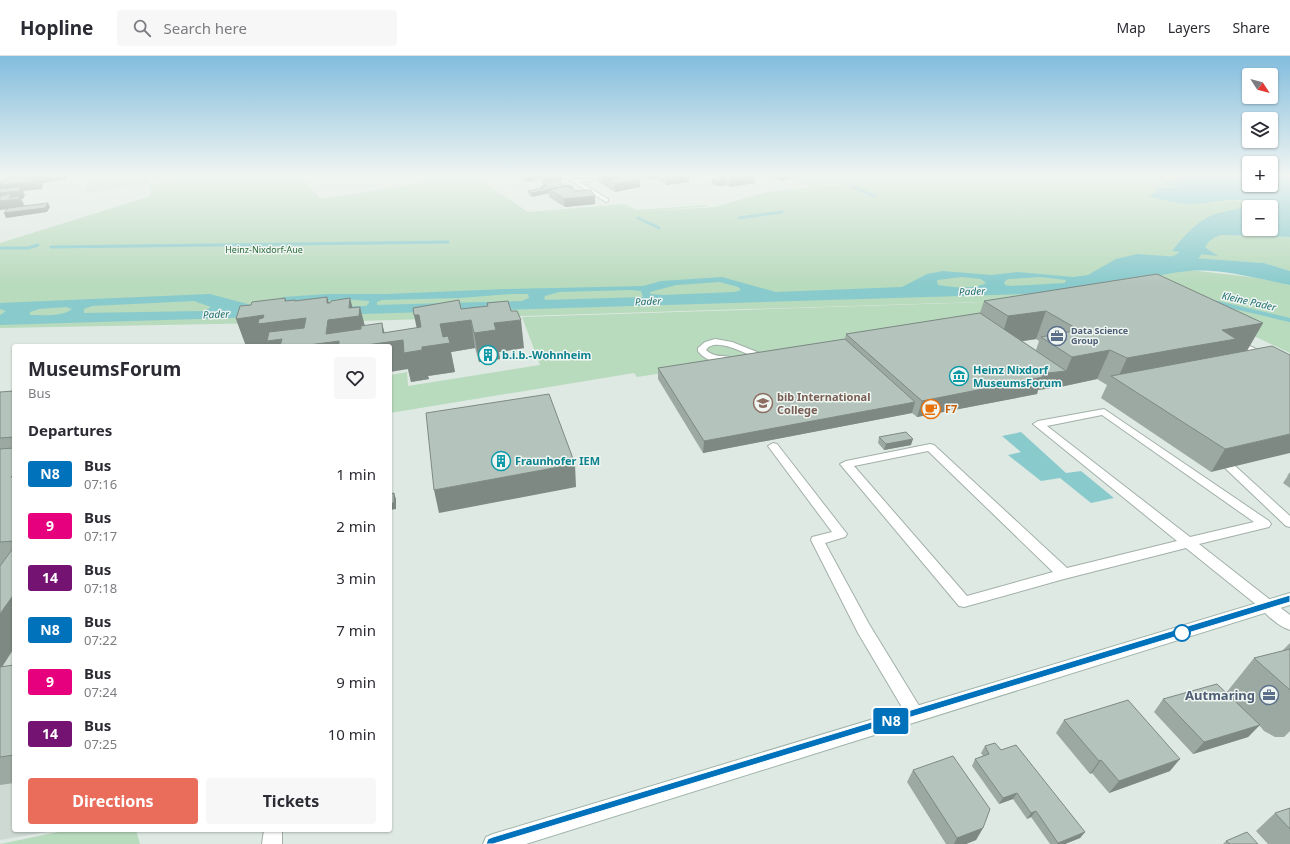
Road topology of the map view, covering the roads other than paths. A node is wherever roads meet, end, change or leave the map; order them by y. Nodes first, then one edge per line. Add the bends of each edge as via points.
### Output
1 (1229, 339) edge
2 (761, 354) joint
3 (1288, 375) edge
4 (773, 446) dead end
5 (1230, 467) dead end
6 (1290, 523) edge
7 (1188, 542) junction
8 (1064, 574) junction
9 (1290, 599) edge
10 (1268, 606) junction
11 (1290, 624) edge
12 (915, 714) junction
13 (273, 832) edge
14 (272, 844) edge
15 (493, 844) edge

1 - 3 lane
2 - 2 lane via 719,360 709,357 702,348 707,344 721,342
4 - 12 lane via 841,534 817,540 837,582 886,670
5 - 6 lane
7 - 7 lane via 1148,509 1038,424 1104,412 1266,524
7 - 8 lane
7 - 10 lane
8 - 8 lane via 964,602 846,464 930,447
9 - 10 street
10 - 11 street
10 - 12 street
12 - 15 street
13 - 14 lane

